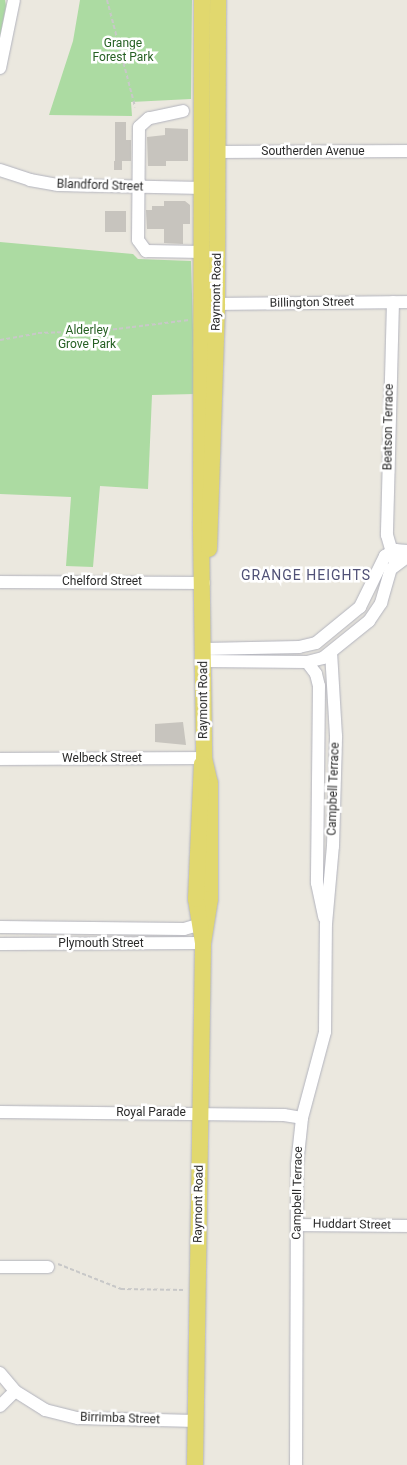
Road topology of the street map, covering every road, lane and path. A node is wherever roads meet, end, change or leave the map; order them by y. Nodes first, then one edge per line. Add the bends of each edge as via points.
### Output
1 (14, 0) edge
2 (107, 0) edge
3 (202, 0) edge
4 (218, 0) edge
5 (0, 68) edge
6 (136, 107) dead end
7 (183, 111) dead end
8 (407, 151) edge
9 (219, 152) junction
10 (0, 170) edge
11 (137, 186) junction
12 (203, 188) junction
13 (202, 252) junction
14 (393, 302) junction
15 (407, 302) edge
16 (210, 304) junction
17 (193, 319) dead end
18 (0, 340) edge
19 (407, 550) edge
20 (407, 557) edge
21 (392, 558) junction
22 (0, 582) edge
23 (204, 583) junction
24 (331, 653) junction
25 (268, 654) junction
26 (204, 655) junction
27 (307, 662) junction
28 (334, 685) junction
29 (320, 688) junction
30 (204, 758) junction
31 (0, 759) edge
32 (326, 924) junction
33 (198, 925) junction
34 (0, 927) edge
35 (203, 943) junction
36 (0, 944) edge
37 (0, 1112) edge
38 (200, 1113) junction
39 (302, 1118) junction
40 (297, 1225) junction
41 (407, 1226) edge
42 (48, 1266) joint
43 (0, 1267) edge
44 (198, 1290) junction
45 (0, 1372) edge
46 (15, 1391) junction
47 (0, 1406) edge
48 (196, 1421) junction
49 (196, 1465) edge
50 (296, 1465) edge

1 - 5 street
2 - 6 path
3 - 12 main road, Raymont Road
4 - 9 main road, Raymont Road
7 - 11 street via 149,118 140,124
8 - 9 street, Southerden Avenue
9 - 16 main road, Raymont Road
10 - 11 street, Blandford Street via 58,185
11 - 12 street, Blandford Street
11 - 13 street via 141,247 146,251
12 - 13 main road, Raymont Road
13 - 16 main road, Raymont Road
14 - 15 street, Billington Street
14 - 16 street, Billington Street
14 - 21 street, Beatson Terrace via 387,535
16 - 23 main road, Raymont Road via 201,530
17 - 18 path via 100,331 38,333
19 - 21 street
20 - 21 street
21 - 24 street, Beatson Terrace via 376,612 358,633
21 - 25 street, Beatson Terrace via 383,558 363,604 329,634 307,646
22 - 23 street, Chelford Street
23 - 26 main road, Raymont Road
24 - 27 street, Beatson Terrace
24 - 28 street, Campbell Terrace
25 - 26 street, Beatson Terrace
25 - 27 street, Beatson Terrace
26 - 30 main road, Raymont Road
27 - 29 street, Campbell Terrace via 318,676
28 - 29 street
28 - 32 street, Campbell Terrace via 333,846
29 - 32 street, Campbell Terrace via 317,883
30 - 31 street, Welbeck Street
30 - 33 main road, Raymont Road via 199,784
30 - 35 main road, Raymont Road via 210,783 210,899
32 - 39 street, Campbell Terrace via 325,1037
33 - 34 street, Plymouth Street via 184,929
33 - 35 main road, Raymont Road
35 - 36 street, Plymouth Street
35 - 38 main road, Raymont Road
37 - 38 street, Royal Parade
38 - 39 street, Royal Parade
38 - 44 main road, Raymont Road
39 - 40 street, Campbell Terrace
40 - 41 street, Huddart Street
40 - 50 street, Campbell Terrace
42 - 43 street
42 - 44 path via 62,1264 121,1290
44 - 48 main road, Raymont Road
45 - 46 street, Birrimba Street
46 - 47 street
46 - 48 street, Birrimba Street via 45,1410 78,1418
48 - 49 main road, Raymont Road

